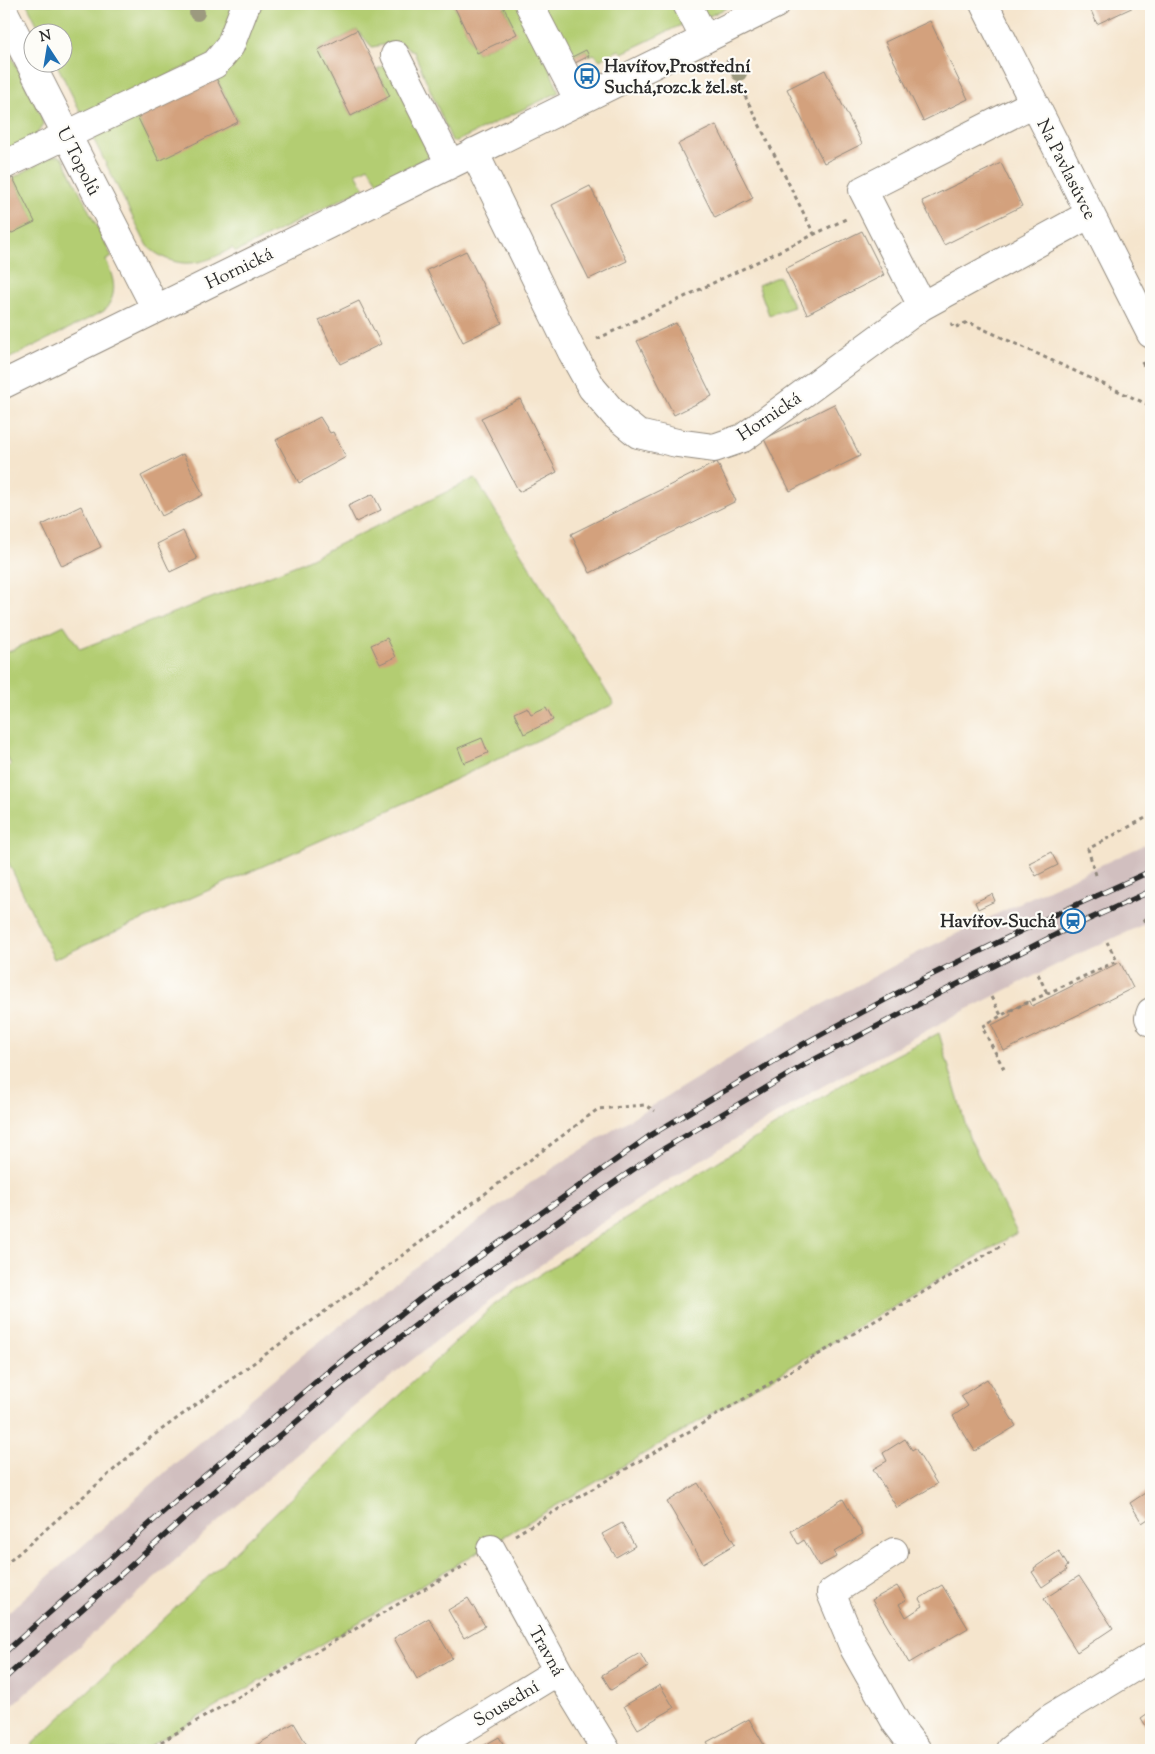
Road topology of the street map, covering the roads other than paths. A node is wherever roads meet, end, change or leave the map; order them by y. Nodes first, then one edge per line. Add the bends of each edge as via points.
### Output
1 (246, 4) edge
2 (529, 4) edge
3 (687, 4) edge
4 (776, 4) edge
5 (984, 4) edge
6 (4, 12) edge
7 (709, 37) junction
8 (395, 55) dead end
9 (579, 100) junction
10 (1034, 103) junction
11 (65, 135) junction
12 (462, 158) junction
13 (4, 165) edge
14 (1090, 214) junction
15 (929, 303) junction
16 (156, 309) junction
17 (1151, 334) edge
18 (4, 384) edge
19 (1151, 1012) edge
20 (1151, 1022) edge
21 (491, 1549) road end
22 (894, 1552) dead end
23 (1151, 1657) edge
24 (558, 1671) junction
25 (429, 1750) edge
26 (606, 1750) edge
27 (918, 1750) edge
28 (1010, 1750) edge

1 - 11 street via 230,46 215,64
2 - 9 street
3 - 7 street
4 - 7 street, Hornická
5 - 10 street, Na Pavlasůvce
6 - 11 street, U Topolů
7 - 9 street, Hornická
8 - 12 street
9 - 12 street, Hornická
10 - 14 street, Na Pavlasůvce
10 - 15 street via 863,190
11 - 13 street
11 - 16 street, U Topolů
12 - 15 street, Hornická via 592,388 615,415 638,434 714,448 743,438
12 - 16 street, Hornická
14 - 15 street, Hornická
14 - 17 street, Na Pavlasůvce
16 - 18 street, Hornická
19 - 20 street
21 - 24 street, Travná
22 - 27 street via 831,1592 854,1648 897,1724
23 - 28 street via 1049,1718
24 - 25 street, Sousední
24 - 26 street, Travná

